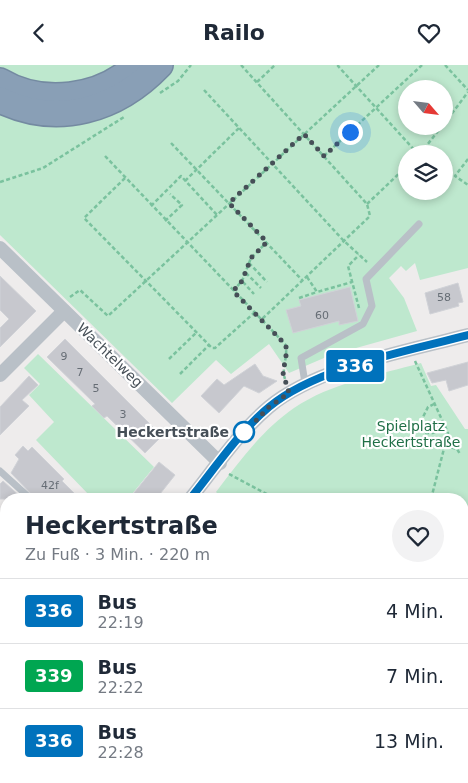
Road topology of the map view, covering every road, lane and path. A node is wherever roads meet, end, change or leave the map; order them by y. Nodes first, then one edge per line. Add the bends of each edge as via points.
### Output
1 (136, 65) edge
2 (160, 65) edge
3 (191, 65) edge
4 (241, 65) edge
5 (275, 65) edge
6 (339, 65) edge
7 (379, 65) edge
8 (422, 65) edge
9 (445, 65) edge
10 (0, 81) edge
11 (257, 82) junction
12 (356, 86) junction
13 (204, 90) dead end
14 (468, 91) edge
15 (155, 97) dead end
16 (0, 100) edge
17 (376, 107) junction
18 (453, 111) edge
19 (125, 117) dead end
20 (239, 128) junction
21 (304, 134) junction
22 (435, 135) edge
23 (171, 143) dead end
24 (411, 145) edge
25 (426, 145) edge
26 (324, 156) junction
27 (105, 157) dead end
28 (468, 159) edge
29 (271, 164) junction
30 (196, 169) junction
31 (398, 175) edge
32 (125, 178) junction
33 (185, 181) junction
34 (0, 182) edge
35 (468, 185) edge
36 (170, 194) dead end
37 (229, 203) junction
38 (367, 204) junction
39 (151, 205) junction
40 (217, 215) junction
41 (166, 221) junction
42 (419, 224) dead end
43 (344, 241) junction
44 (267, 242) junction
45 (187, 243) junction
46 (0, 248) edge
47 (359, 255) junction
48 (249, 263) junction
49 (374, 268) junction
50 (246, 273) junction
51 (307, 277) junction
52 (242, 281) junction
53 (303, 281) junction
54 (267, 282) dead end
55 (352, 282) junction
56 (146, 283) junction
57 (261, 288) dead end
58 (233, 291) junction
59 (317, 292) junction
60 (254, 294) dead end
61 (298, 299) dead end
62 (62, 309) junction
63 (359, 309) dead end
64 (254, 313) junction
65 (261, 320) junction
66 (196, 333) junction
67 (468, 335) edge
68 (209, 345) junction
69 (410, 351) junction
70 (169, 359) dead end
71 (180, 373) dead end
72 (0, 375) edge
73 (305, 383) junction
74 (289, 393) junction
75 (434, 404) junction
76 (445, 427) junction
77 (445, 446) junction
78 (460, 454) dead end
79 (220, 463) junction
80 (0, 471) edge
81 (24, 493) edge
82 (195, 493) edge
83 (264, 493) edge
84 (433, 493) edge

1 - 10 highway via 114,81 74,95 49,97
2 - 16 highway via 131,91 102,107 36,113
3 - 15 path via 178,81
4 - 11 path
5 - 11 path
6 - 12 path
7 - 12 path
8 - 17 path
9 - 14 path
11 - 21 path
12 - 17 path
12 - 21 path
13 - 20 path
14 - 18 path
17 - 24 path
17 - 26 path
19 - 34 path via 43,168
20 - 29 path
20 - 30 path
21 - 26 path
21 - 29 path
22 - 25 path
23 - 30 path
26 - 38 path
27 - 32 path
28 - 35 path via 455,176
29 - 37 path
29 - 43 path
30 - 33 path
30 - 37 path
31 - 38 path
32 - 39 path
32 - 56 path via 84,218
33 - 39 path via 180,176
33 - 40 path
36 - 41 path via 182,205
37 - 40 path
37 - 44 path
38 - 43 path via 370,216
39 - 41 path
40 - 45 path
41 - 45 path
42 - 49 lane
43 - 47 path
43 - 51 path
44 - 48 path
44 - 53 path
45 - 56 path
45 - 58 path
46 - 62 street, Wachtelweg
47 - 49 path
47 - 55 path via 348,266
48 - 50 path
48 - 54 path
49 - 73 lane via 366,279 372,306 363,324 301,359
50 - 52 path
50 - 57 path
51 - 53 path
51 - 59 path
52 - 58 path
52 - 60 path
53 - 65 path
55 - 59 path
55 - 63 path
56 - 62 path via 108,316 80,290
56 - 66 path
58 - 64 path
59 - 61 path
62 - 72 street
62 - 79 street, Wachtelweg
64 - 65 path
64 - 68 path via 216,348
65 - 74 path via 285,344 283,373
66 - 68 path
66 - 70 path
67 - 69 street
68 - 71 path
69 - 73 street
69 - 75 path
73 - 74 street
74 - 79 street via 248,427
75 - 76 path
75 - 76 path via 428,407 418,427 423,433
76 - 77 path via 448,433
77 - 78 path via 457,449
77 - 84 path
79 - 82 street
79 - 83 path via 232,477
80 - 81 lane

